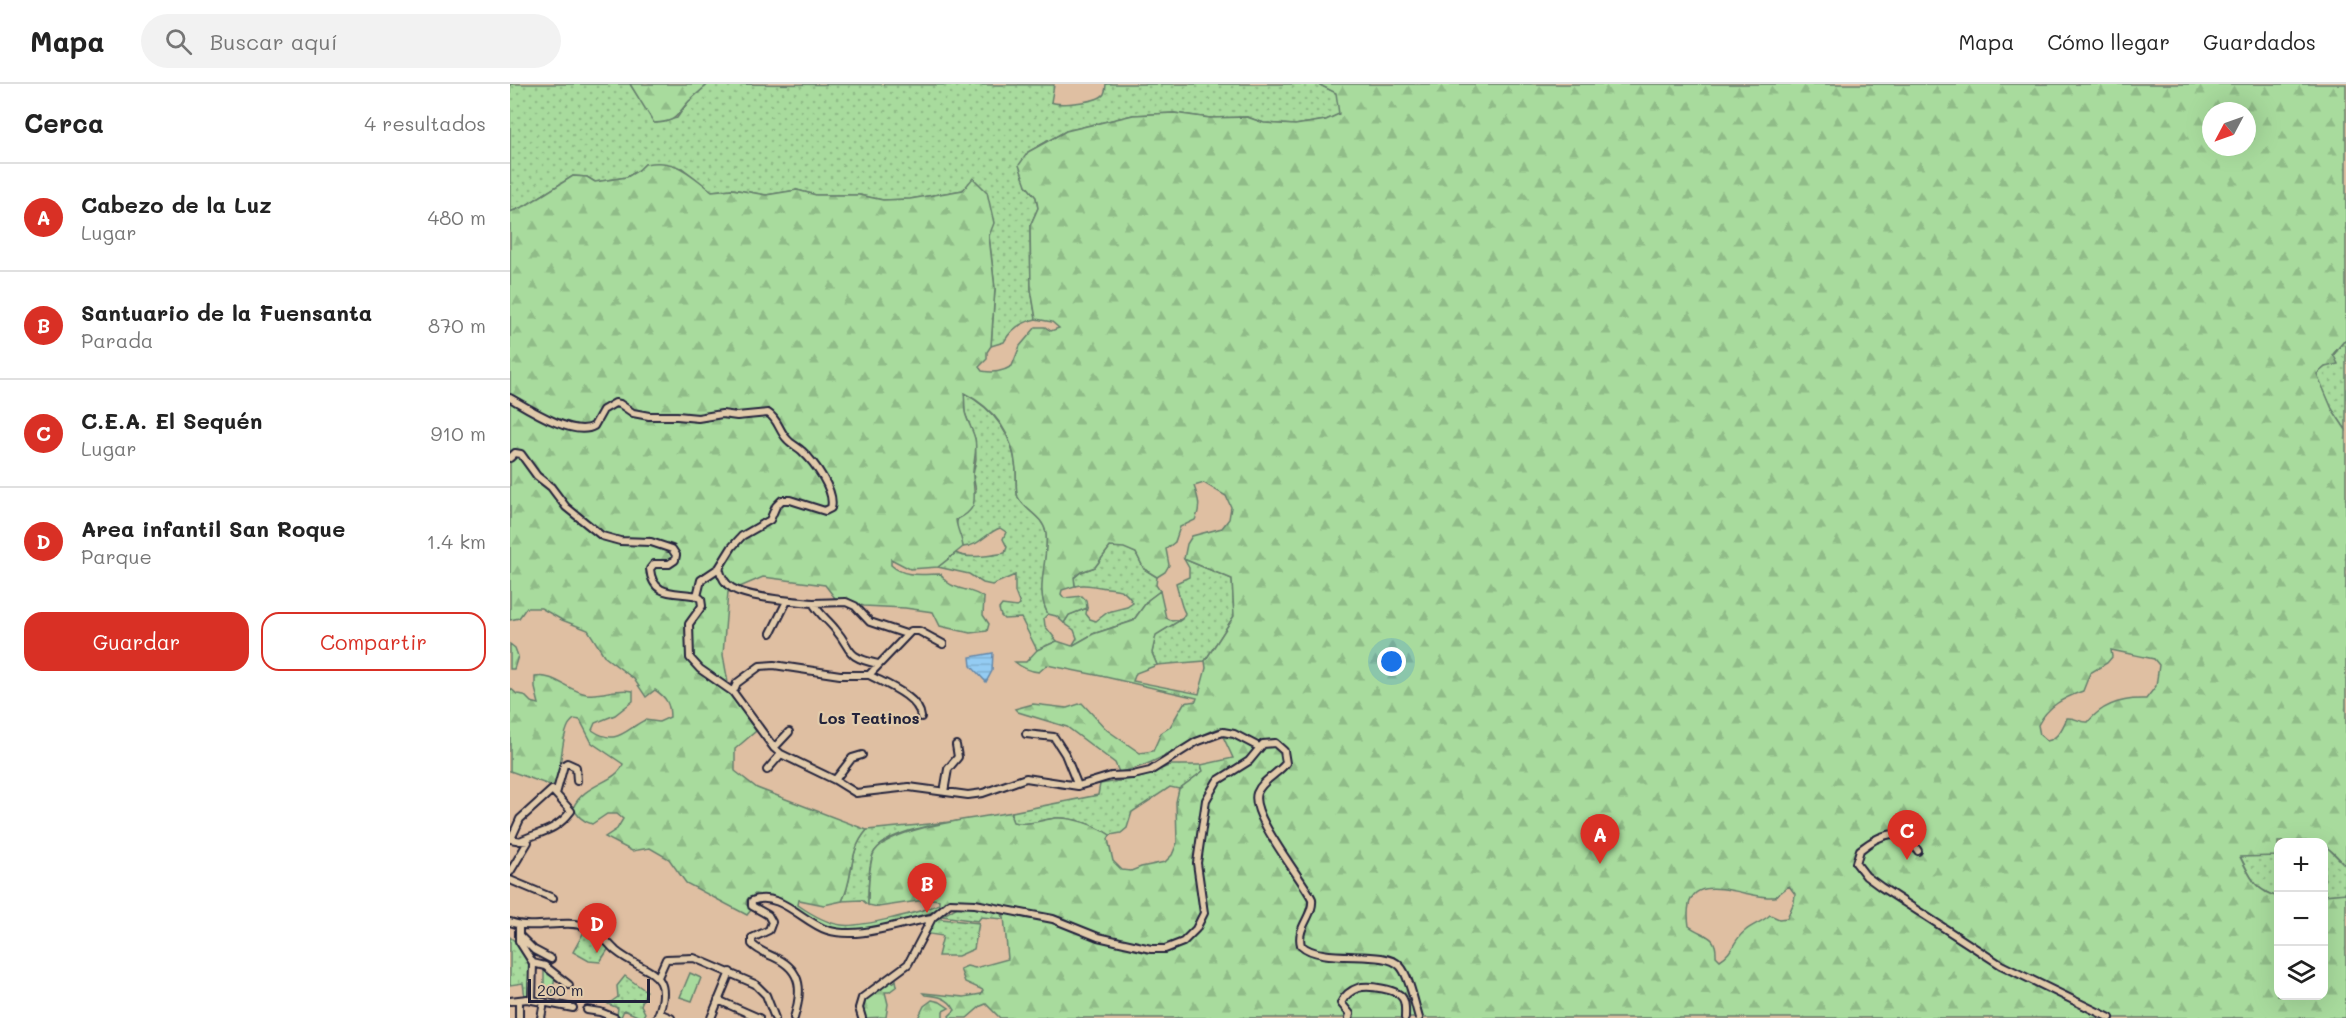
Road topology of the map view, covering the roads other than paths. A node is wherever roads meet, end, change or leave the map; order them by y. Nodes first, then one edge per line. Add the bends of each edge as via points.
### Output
1 (510, 398) edge
2 (510, 458) edge
3 (719, 568) junction
4 (697, 596) junction
5 (787, 601) junction
6 (813, 603) junction
7 (771, 633) dead end
8 (906, 634) junction
9 (943, 644) dead end
10 (878, 664) junction
11 (869, 675) junction
12 (733, 692) junction
13 (921, 717) dead end
14 (789, 732) dead end
15 (1026, 734) dead end
16 (956, 746) dead end
17 (1259, 747) junction
18 (774, 748) junction
19 (781, 754) junction
20 (862, 755) dead end
21 (767, 771) dead end
22 (835, 780) junction
23 (577, 781) dead end
24 (1078, 786) junction
25 (944, 792) junction
26 (556, 794) junction
27 (510, 839) edge
28 (520, 841) junction
29 (1918, 851) dead end
30 (510, 872) edge
31 (510, 880) edge
32 (553, 898) dead end
33 (932, 918) junction
34 (510, 922) edge
35 (519, 925) junction
36 (518, 935) junction
37 (551, 960) dead end
38 (533, 963) junction
39 (730, 972) junction
40 (658, 977) junction
41 (569, 985) dead end
42 (510, 1000) edge
43 (519, 1000) junction
44 (532, 1000) junction
45 (718, 1000) junction
46 (544, 1002) junction
47 (1414, 1004) junction
48 (573, 1008) dead end
49 (587, 1010) dead end
50 (598, 1015) edge
51 (658, 1016) edge
52 (510, 1017) edge
53 (518, 1018) edge
54 (541, 1018) edge
55 (615, 1018) edge
56 (671, 1018) edge
57 (711, 1018) edge
58 (759, 1018) edge
59 (775, 1018) edge
60 (794, 1018) edge
61 (862, 1018) edge
62 (1349, 1018) edge
63 (1407, 1018) edge
64 (1419, 1018) edge
65 (2110, 1018) edge

1 - 3 street via 561,425 581,429 594,426 603,410 615,403 649,416 772,415 786,439 805,454 825,482 833,497 830,510 779,501 770,520 744,534
2 - 4 street via 521,454 566,507 602,536 651,542 672,549 675,560 654,564 651,577 668,594
3 - 4 street via 701,580
3 - 5 street via 725,582 734,589
4 - 12 street via 702,606 689,624 690,658
5 - 6 street
5 - 7 street
6 - 8 street via 846,602 870,622
6 - 10 street via 850,653
8 - 9 street via 919,630
8 - 10 street
10 - 11 street
11 - 12 street via 760,666 737,683
11 - 13 street via 911,700
12 - 18 street
14 - 18 street
15 - 24 street via 1054,738
16 - 25 street via 958,756 948,769
17 - 24 street via 1223,732 1196,742 1150,771 1111,776
17 - 33 street via 1249,760 1217,781 1206,800 1197,863 1204,913 1183,942 1151,949 1098,937 1053,919 975,904 950,903
17 - 47 street via 1275,743 1287,756 1281,769 1258,789 1255,802 1312,899 1312,908 1302,927 1301,945 1316,953 1382,958 1397,963
18 - 19 street
19 - 21 street
19 - 22 street
20 - 22 street via 852,758
22 - 25 street via 856,793 909,788
23 - 26 street via 576,767 567,763
24 - 25 street via 1026,778 983,793
26 - 27 street via 552,790 520,819
26 - 28 street via 571,811 550,831
27 - 28 street
28 - 30 street via 528,842
29 - 65 street via 1905,836 1889,834 1860,850 1856,863 1881,887 1992,960
31 - 32 street
33 - 60 street via 843,933 817,925 781,903 752,901 752,906 772,922 769,930 752,938 752,944 788,964 797,974
33 - 61 street via 912,959 864,996 859,1005
34 - 35 street
35 - 36 street
35 - 40 street via 587,927 620,954
36 - 37 street
36 - 38 street
38 - 41 street via 545,966
38 - 44 street
39 - 40 street via 694,958 676,957 664,961
39 - 45 street
39 - 59 street via 760,988
40 - 51 street via 663,993
42 - 43 street
43 - 44 street
43 - 53 street
44 - 46 street
45 - 57 street
45 - 58 street
46 - 48 street
46 - 54 street
47 - 63 street
47 - 64 street
49 - 50 street
50 - 55 street
51 - 56 street
52 - 53 street
62 - 63 street via 1342,999 1362,987 1385,989 1402,996

